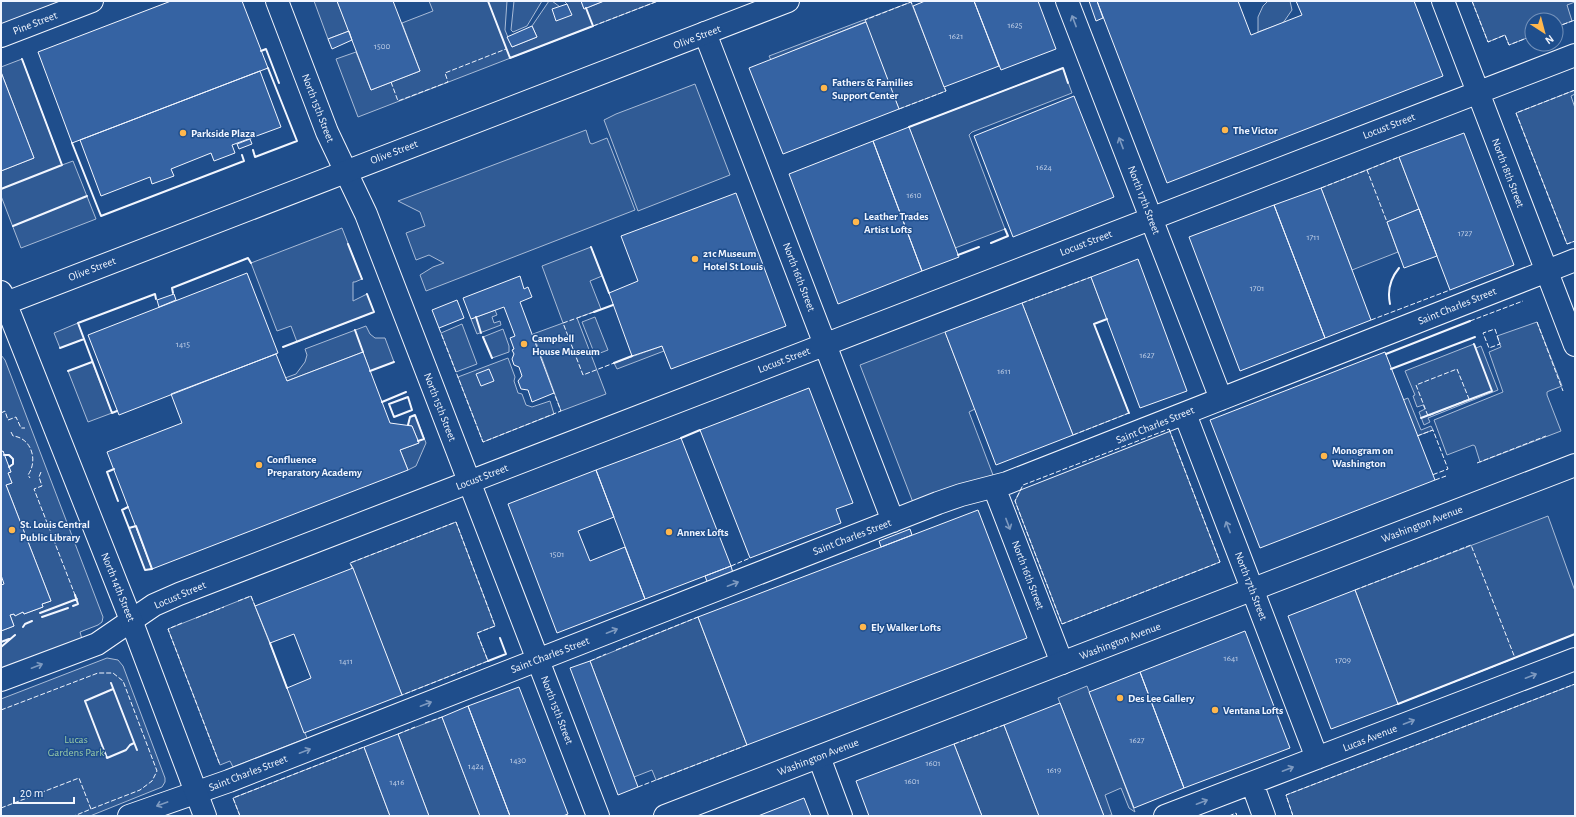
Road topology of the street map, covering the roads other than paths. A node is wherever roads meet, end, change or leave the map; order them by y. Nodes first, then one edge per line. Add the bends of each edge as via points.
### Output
1 (92, 1) edge
2 (277, 1) edge
3 (788, 1) edge
4 (1067, 1) edge
5 (1443, 1) edge
6 (705, 34) junction
7 (1, 36) edge
8 (1575, 54) edge
9 (1477, 92) junction
10 (345, 171) junction
11 (1151, 218) junction
12 (1575, 260) edge
13 (1546, 271) junction
14 (2, 300) edge
15 (825, 344) junction
16 (1575, 345) edge
17 (1221, 399) junction
18 (1184, 414) junction
19 (1575, 465) edge
20 (469, 482) junction
21 (994, 487) junction
22 (894, 521) junction
23 (1252, 590) junction
24 (131, 620) junction
25 (1575, 659) edge
26 (538, 660) junction
27 (1062, 663) junction
28 (1, 680) edge
29 (819, 757) junction
30 (1317, 758) junction
31 (1252, 783) junction
32 (196, 792) junction
33 (129, 816) edge
34 (205, 816) edge
35 (598, 816) edge
36 (665, 816) edge
37 (841, 816) edge
38 (1165, 816) edge
39 (1264, 816) edge

1 - 7 street, Pine Street
2 - 10 street, North 15th Street via 327,132
3 - 6 street, Olive Street
11 -> 4 street, North 17th Street
5 - 9 street, North 18th Street
6 - 10 street, Olive Street
6 - 15 street, North 16th Street
8 - 9 street, Locust Street
9 - 11 street, Locust Street
9 - 13 street, North 18th Street
10 - 14 street, Olive Street
10 - 20 street, North 15th Street via 366,214
11 - 15 street, Locust Street
11 - 17 street, North 17th Street
12 - 13 street, Saint Charles Street
13 - 16 street, North 18th Street
13 - 17 street, Saint Charles Street
14 - 24 street, North 14th Street
15 - 20 street, Locust Street
15 - 22 street, North 16th Street
17 - 18 street, Saint Charles Street
18 - 21 street, Saint Charles Street
23 -> 18 street, North 17th Street
19 - 23 street, Washington Avenue
20 - 24 street, Locust Street via 179,594 154,605
20 - 26 street, North 15th Street
21 - 22 street, Saint Charles Street via 961,494
21 -> 27 street, North 16th Street
26 -> 22 street, Saint Charles Street
23 - 27 street, Washington Avenue
23 - 30 street, North 17th Street
28 -> 24 street, Locust Street via 97,644
24 - 32 street, North 14th Street
30 -> 25 street, Lucas Avenue
32 -> 26 street, Saint Charles Street
26 - 35 street, North 15th Street
27 - 29 street, Washington Avenue
29 - 36 street, Washington Avenue
29 - 37 street
31 -> 30 street, Lucas Avenue
38 -> 31 street, Lucas Avenue
31 - 39 street
32 -> 33 street, Saint Charles Street
32 - 34 street, North 14th Street

